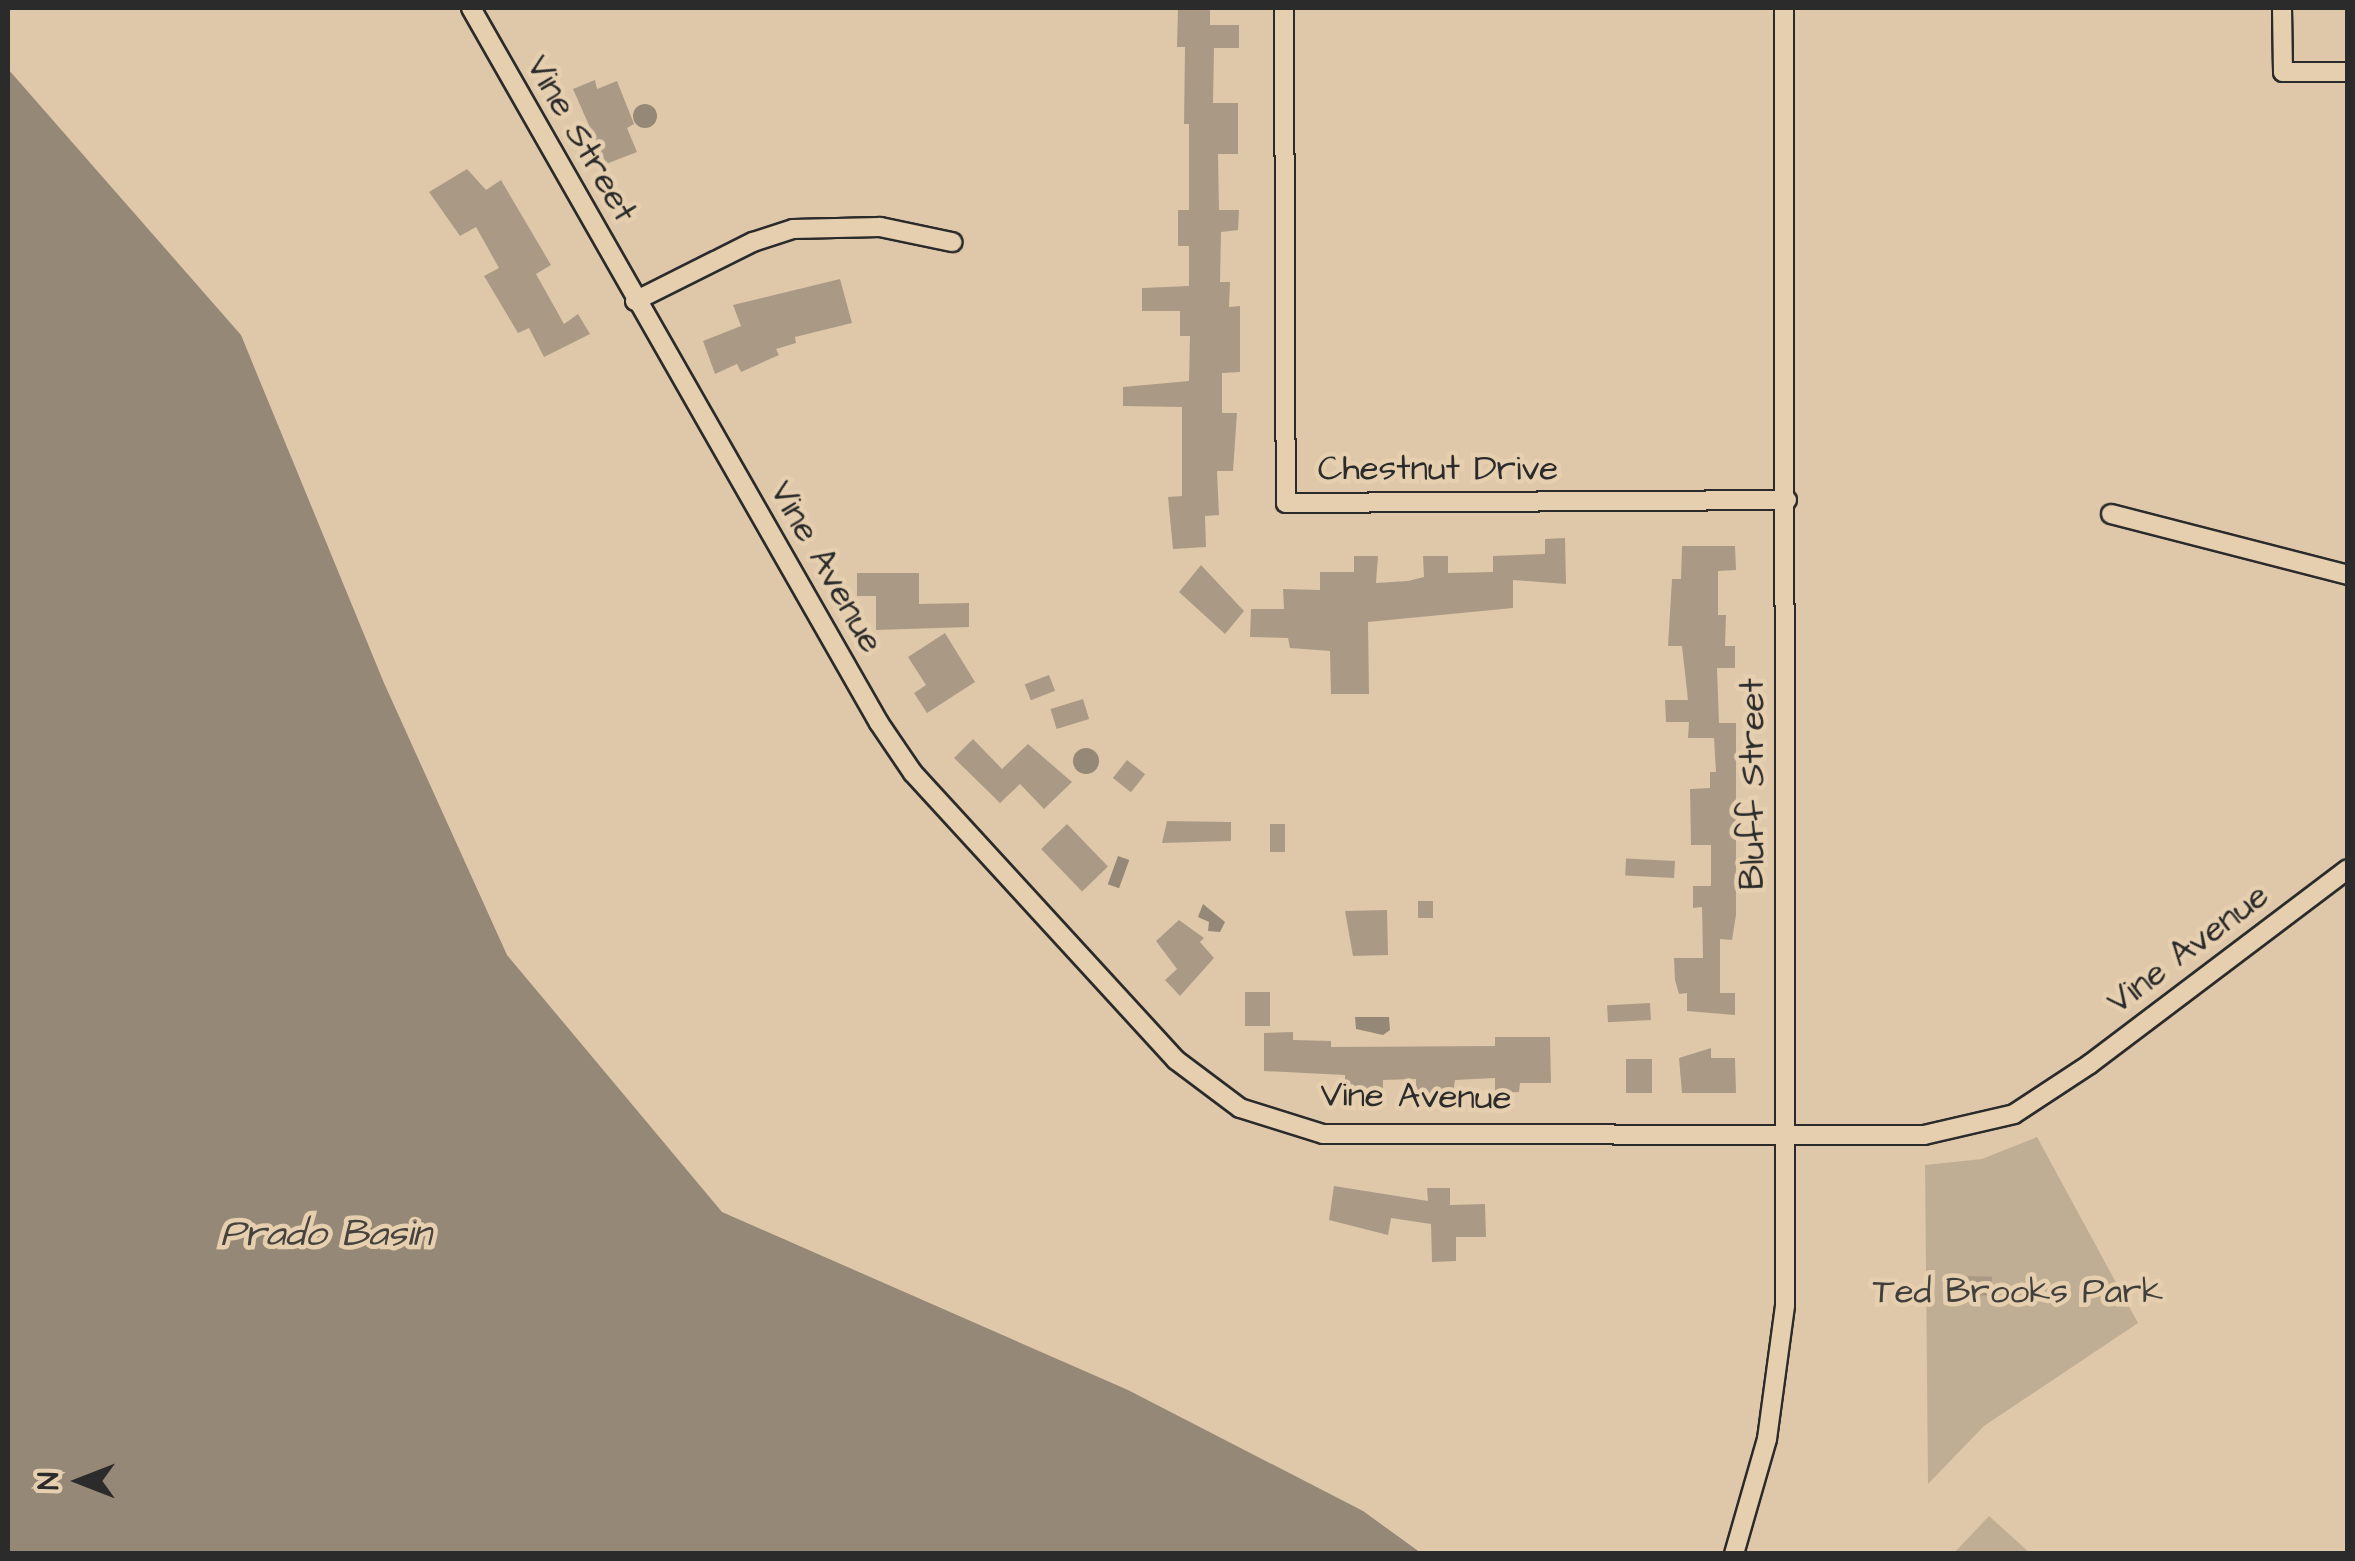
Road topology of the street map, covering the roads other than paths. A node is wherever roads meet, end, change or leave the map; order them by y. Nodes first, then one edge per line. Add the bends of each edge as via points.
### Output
1 (471, 8) edge
2 (1284, 8) edge
3 (1784, 8) edge
4 (2282, 8) edge
5 (2348, 72) edge
6 (952, 242) dead end
7 (636, 301) junction
8 (1786, 500) junction
9 (2111, 514) dead end
10 (2348, 575) edge
11 (2348, 869) edge
12 (1784, 1137) junction
13 (1734, 1554) edge

1 - 7 street, Vine Street
2 - 8 street, Chestnut Drive via 1286,502
3 - 8 street, Bluff Street
4 - 5 street via 2284,72
6 - 7 street via 880,227 793,229
7 - 12 street, Vine Avenue via 913,773 1176,1060 1240,1108 1323,1134
8 - 12 street, Bluff Street
9 - 10 street
11 - 12 street, Vine Avenue via 2014,1114 1924,1135
12 - 13 street, Bluff Street via 1780,1371

